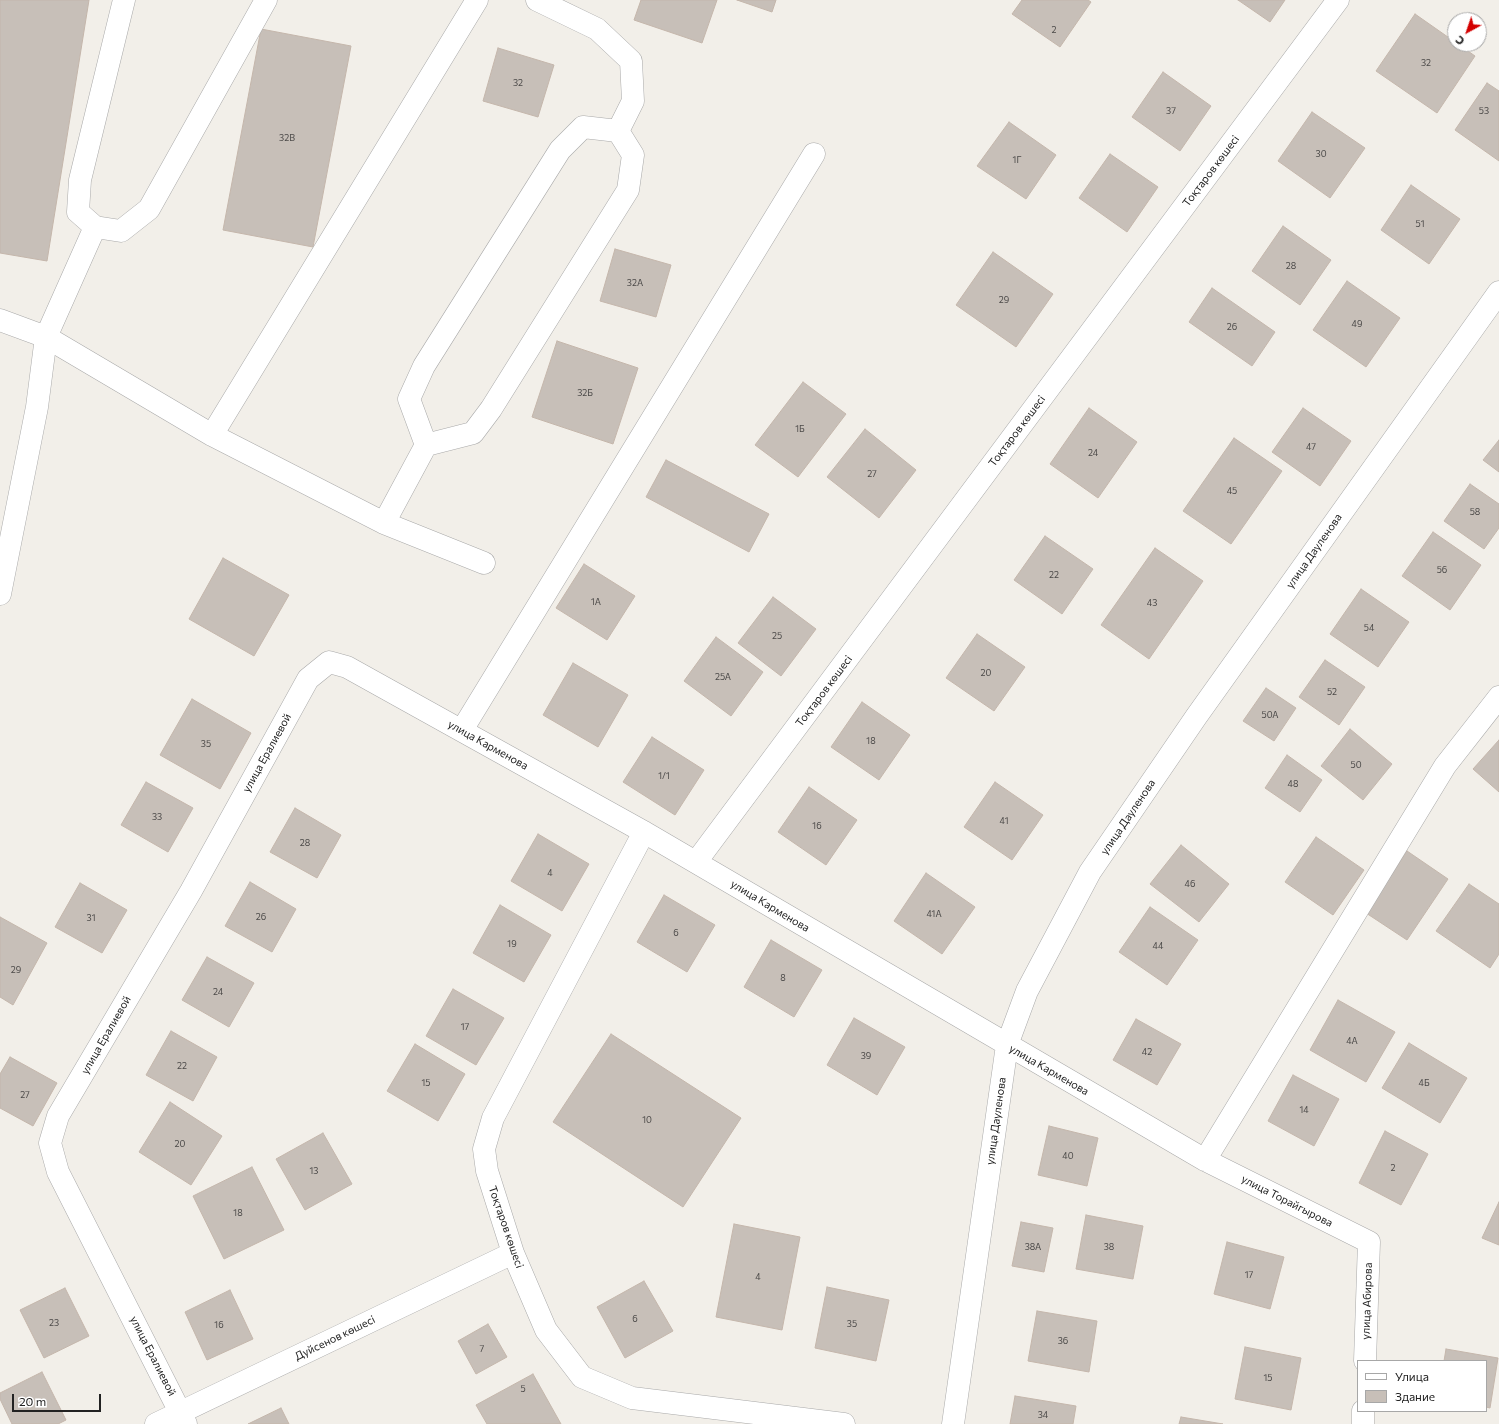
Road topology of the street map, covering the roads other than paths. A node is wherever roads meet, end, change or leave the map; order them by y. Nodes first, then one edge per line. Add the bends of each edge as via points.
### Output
1 (124, 0) edge
2 (266, 0) edge
3 (477, 0) edge
4 (537, 0) edge
5 (1338, 0) edge
6 (618, 131) junction
7 (814, 154) dead end
8 (95, 228) junction
9 (1499, 292) edge
10 (0, 320) edge
11 (46, 337) junction
12 (212, 435) junction
13 (426, 445) junction
14 (384, 523) junction
15 (484, 563) dead end
16 (0, 594) edge
17 (329, 662) joint
18 (1499, 697) edge
19 (462, 730) junction
20 (644, 832) junction
21 (696, 862) junction
22 (1007, 1045) junction
23 (1205, 1160) junction
24 (1369, 1242) joint
25 (513, 1253) junction
26 (1365, 1360) edge
27 (1363, 1412) edge
28 (184, 1418) edge
29 (156, 1424) edge
30 (844, 1424) edge
31 (953, 1424) edge
32 (1363, 1424) edge

1 - 8 street via 80,180 78,212
2 - 8 street via 149,209 121,231
3 - 12 street
4 - 6 street via 597,28 631,61 633,101
5 - 21 street, Тоқтаров көшесі
6 - 13 street via 633,155 628,190 491,409 473,433
6 - 13 street via 583,127 560,150 424,366 409,399
7 - 19 street
8 - 11 street
9 - 22 street, улица Дауленова via 1196,717 1090,872 1027,991
10 - 11 street
11 - 12 street
11 - 16 street via 37,407
12 - 14 street
13 - 14 street
14 - 15 street
17 - 19 street, улица Карменова via 347,667
17 - 28 street, улица Ералиевой via 308,679 191,891 58,1116 50,1143 58,1172
18 - 23 street via 1445,766
19 - 20 street, улица Карменова
20 - 21 street, улица Карменова
20 - 25 street, Тоқтаров көшесі via 493,1118 484,1149 487,1171
21 - 22 street, улица Карменова
22 - 23 street, улица Карменова
22 - 31 street, улица Дауленова
23 - 24 street, улица Торайгырова
24 - 26 street, улица Абирова
25 - 28 street, Дуйсенов көшесі
25 - 30 street, Тоқтаров көшесі via 546,1330 582,1377 632,1398
27 - 32 street
28 - 29 street, Дуйсенов көшесі

